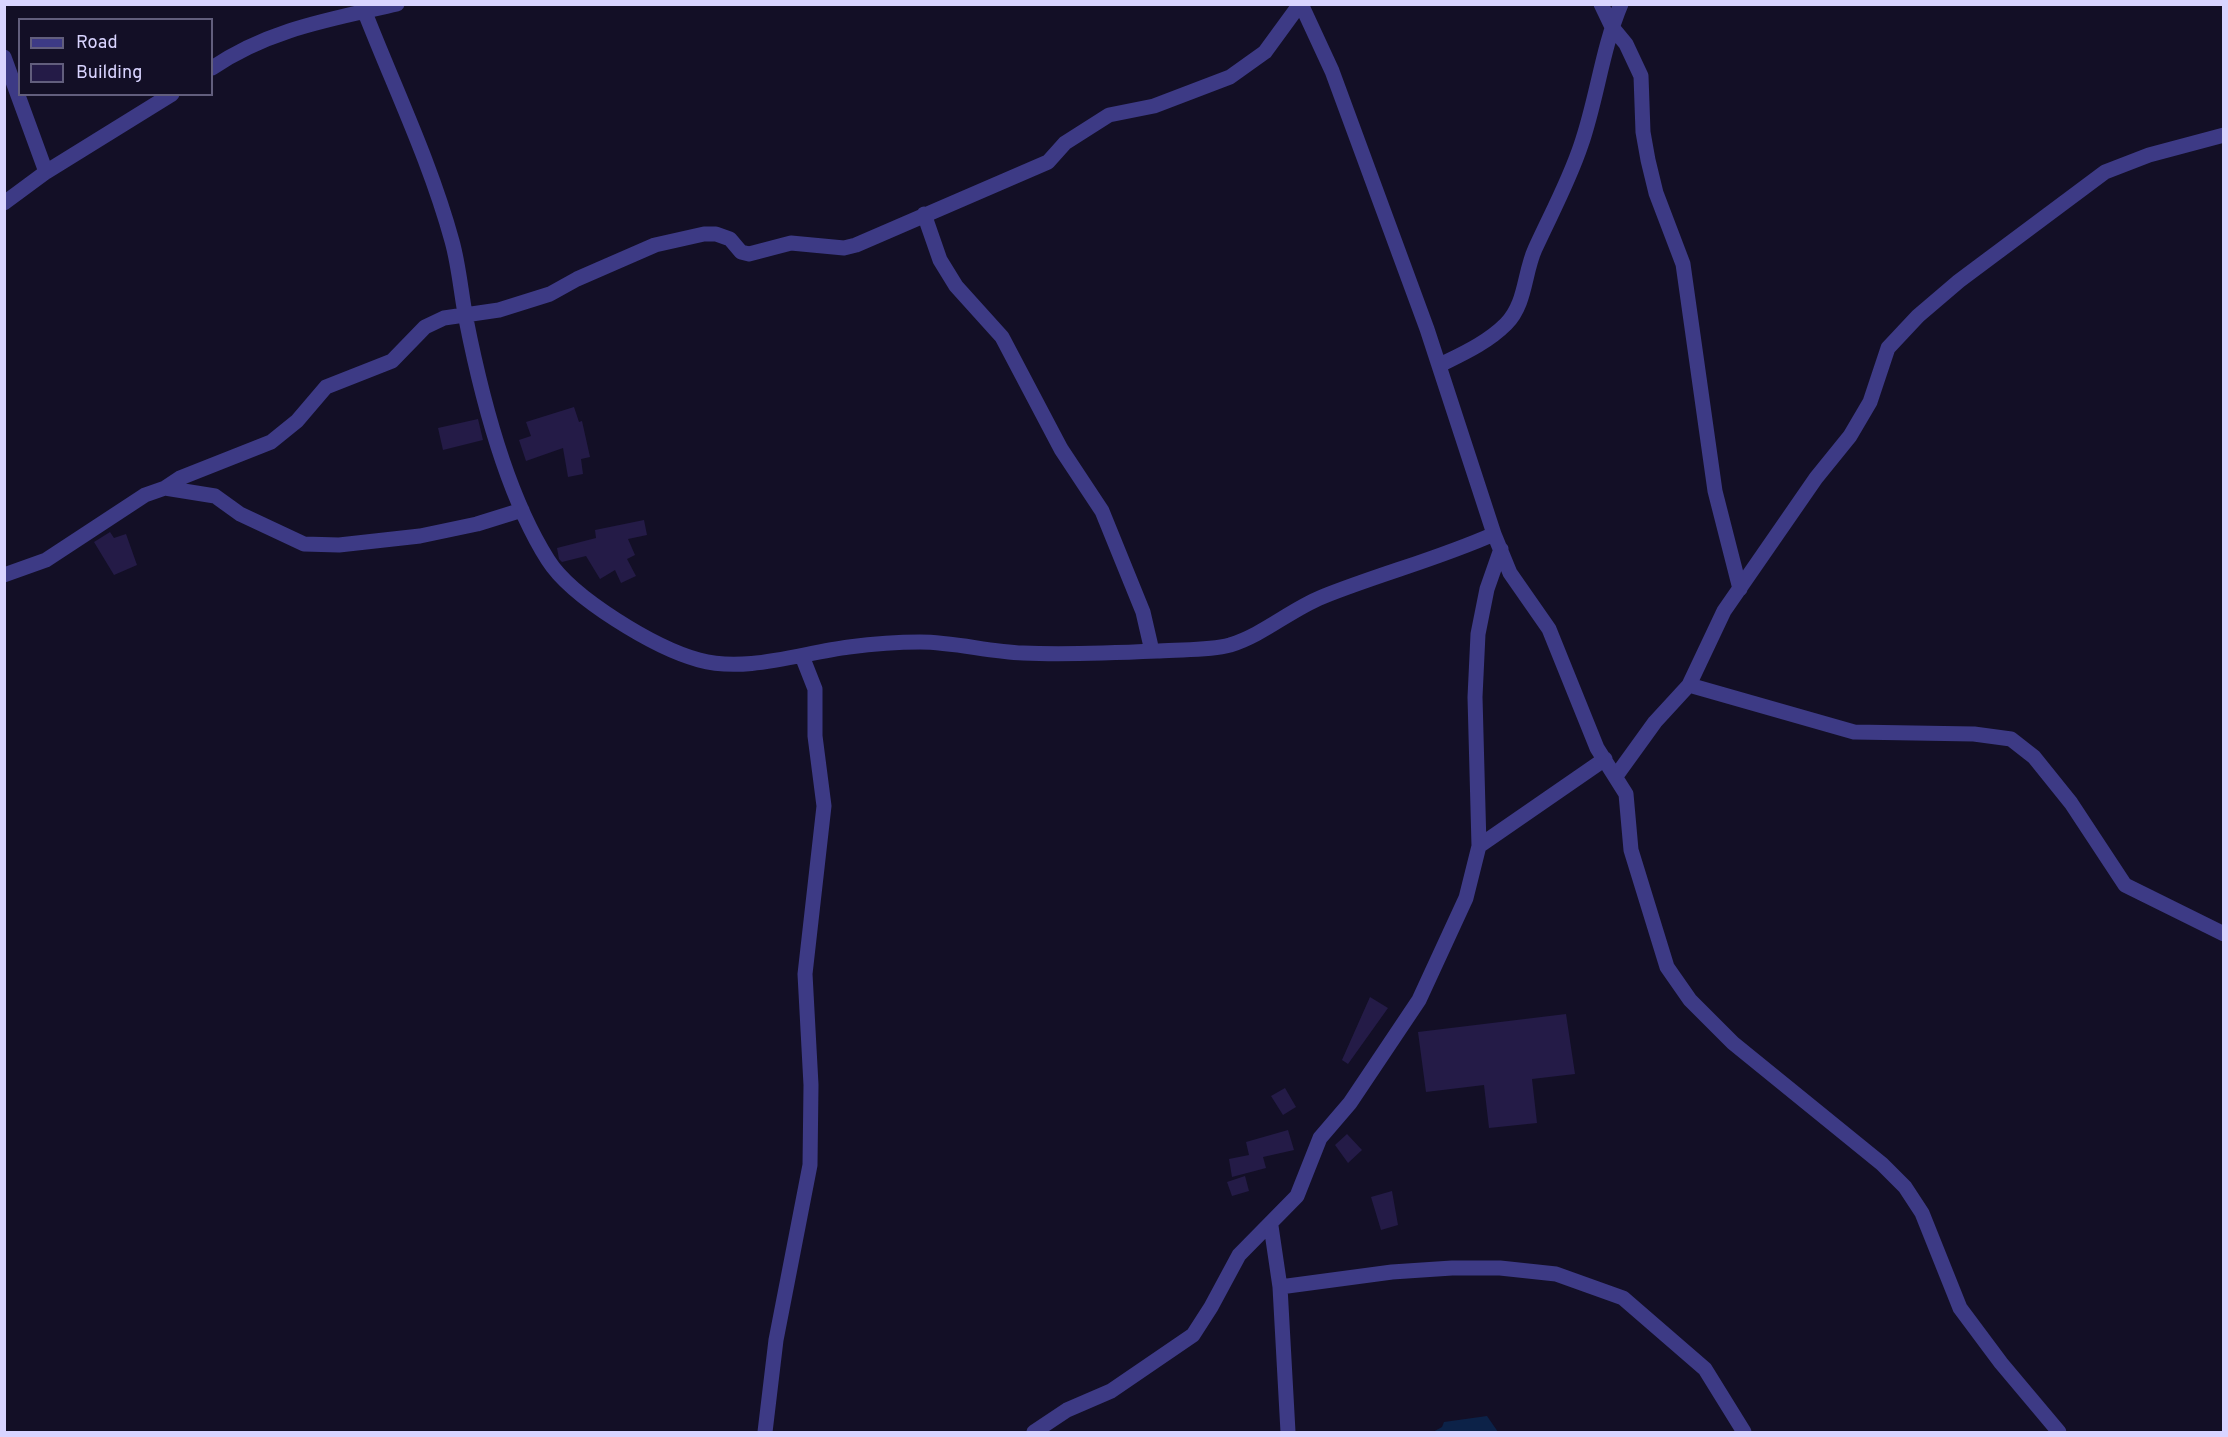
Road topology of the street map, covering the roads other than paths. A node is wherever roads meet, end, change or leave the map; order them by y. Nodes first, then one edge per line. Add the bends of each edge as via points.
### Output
1 (397, 4) edge
2 (1301, 4) edge
3 (1601, 4) edge
4 (1621, 4) edge
5 (364, 10) junction
6 (1612, 27) junction
7 (4, 57) edge
8 (213, 67) edge
9 (18, 95) edge
10 (18, 96) edge
11 (169, 96) edge
12 (2223, 135) edge
13 (46, 172) junction
14 (4, 203) edge
15 (924, 214) junction
16 (465, 314) junction
17 (1440, 365) junction
18 (165, 488) junction
19 (522, 510) junction
20 (1494, 534) junction
21 (1501, 549) junction
22 (4, 575) edge
23 (1740, 588) junction
24 (1152, 651) junction
25 (802, 656) junction
26 (1689, 685) junction
27 (1605, 759) junction
28 (1616, 776) junction
29 (1479, 846) junction
30 (2223, 934) edge
31 (1270, 1226) junction
32 (1280, 1287) junction
33 (765, 1432) edge
34 (1034, 1432) edge
35 (1288, 1432) edge
36 (1744, 1432) edge
37 (2059, 1432) edge

1 - 5 street
2 - 15 street via 1265,52 1230,77 1154,106 1109,115 1065,143 1048,162
2 - 17 street via 1332,71
3 - 6 street
4 - 6 street
5 - 8 street via 265,38
5 - 16 street via 423,147 453,244
6 - 17 street via 1582,144 1564,192 1534,251 1523,295 1507,324
6 - 23 street via 1626,44 1641,76 1648,160 1656,194 1683,264 1715,491
7 - 9 street
10 - 13 street
11 - 13 street
12 - 23 street via 2149,155 2105,172 1918,316 1888,348 1870,402 1850,436
13 - 14 street
15 - 16 street via 844,248 802,242 749,254 716,234 679,239 655,245 550,294 499,310
15 - 24 street via 940,260 956,286 1002,337 1061,449 1102,511 1143,612
16 - 18 street via 425,327 392,361 326,387 297,421 271,442 180,478
16 - 19 street via 485,399
17 - 20 street
18 - 19 street via 215,496 240,514 304,544 339,545 420,536
18 - 22 street via 145,495 46,560
19 - 25 street via 549,563 572,588 650,639 698,660 721,664
20 - 21 street
20 - 24 street via 1449,554 1317,599 1233,644
21 - 27 street via 1510,573 1549,629
21 - 29 street via 1487,589 1478,634 1475,697
23 - 26 street via 1724,611
24 - 25 street via 1019,653 921,642 846,647
25 - 33 street via 815,689 815,736 824,806 805,974 811,1085 810,1165 776,1340
26 - 28 street
26 - 30 street via 1854,732 1974,734 2011,739 2034,757 2071,803 2125,885
27 - 28 street
27 - 29 street
28 - 37 street via 1626,794 1631,850 1667,967 1690,1000 1733,1043 1905,1187 1922,1213 1960,1308
29 - 31 street via 1466,898 1419,1000 1350,1103 1320,1138 1297,1196
31 - 32 street
31 - 34 street via 1239,1255 1193,1335 1111,1391 1067,1410
32 - 35 street
32 - 36 street via 1452,1268 1556,1274 1623,1298 1705,1369

